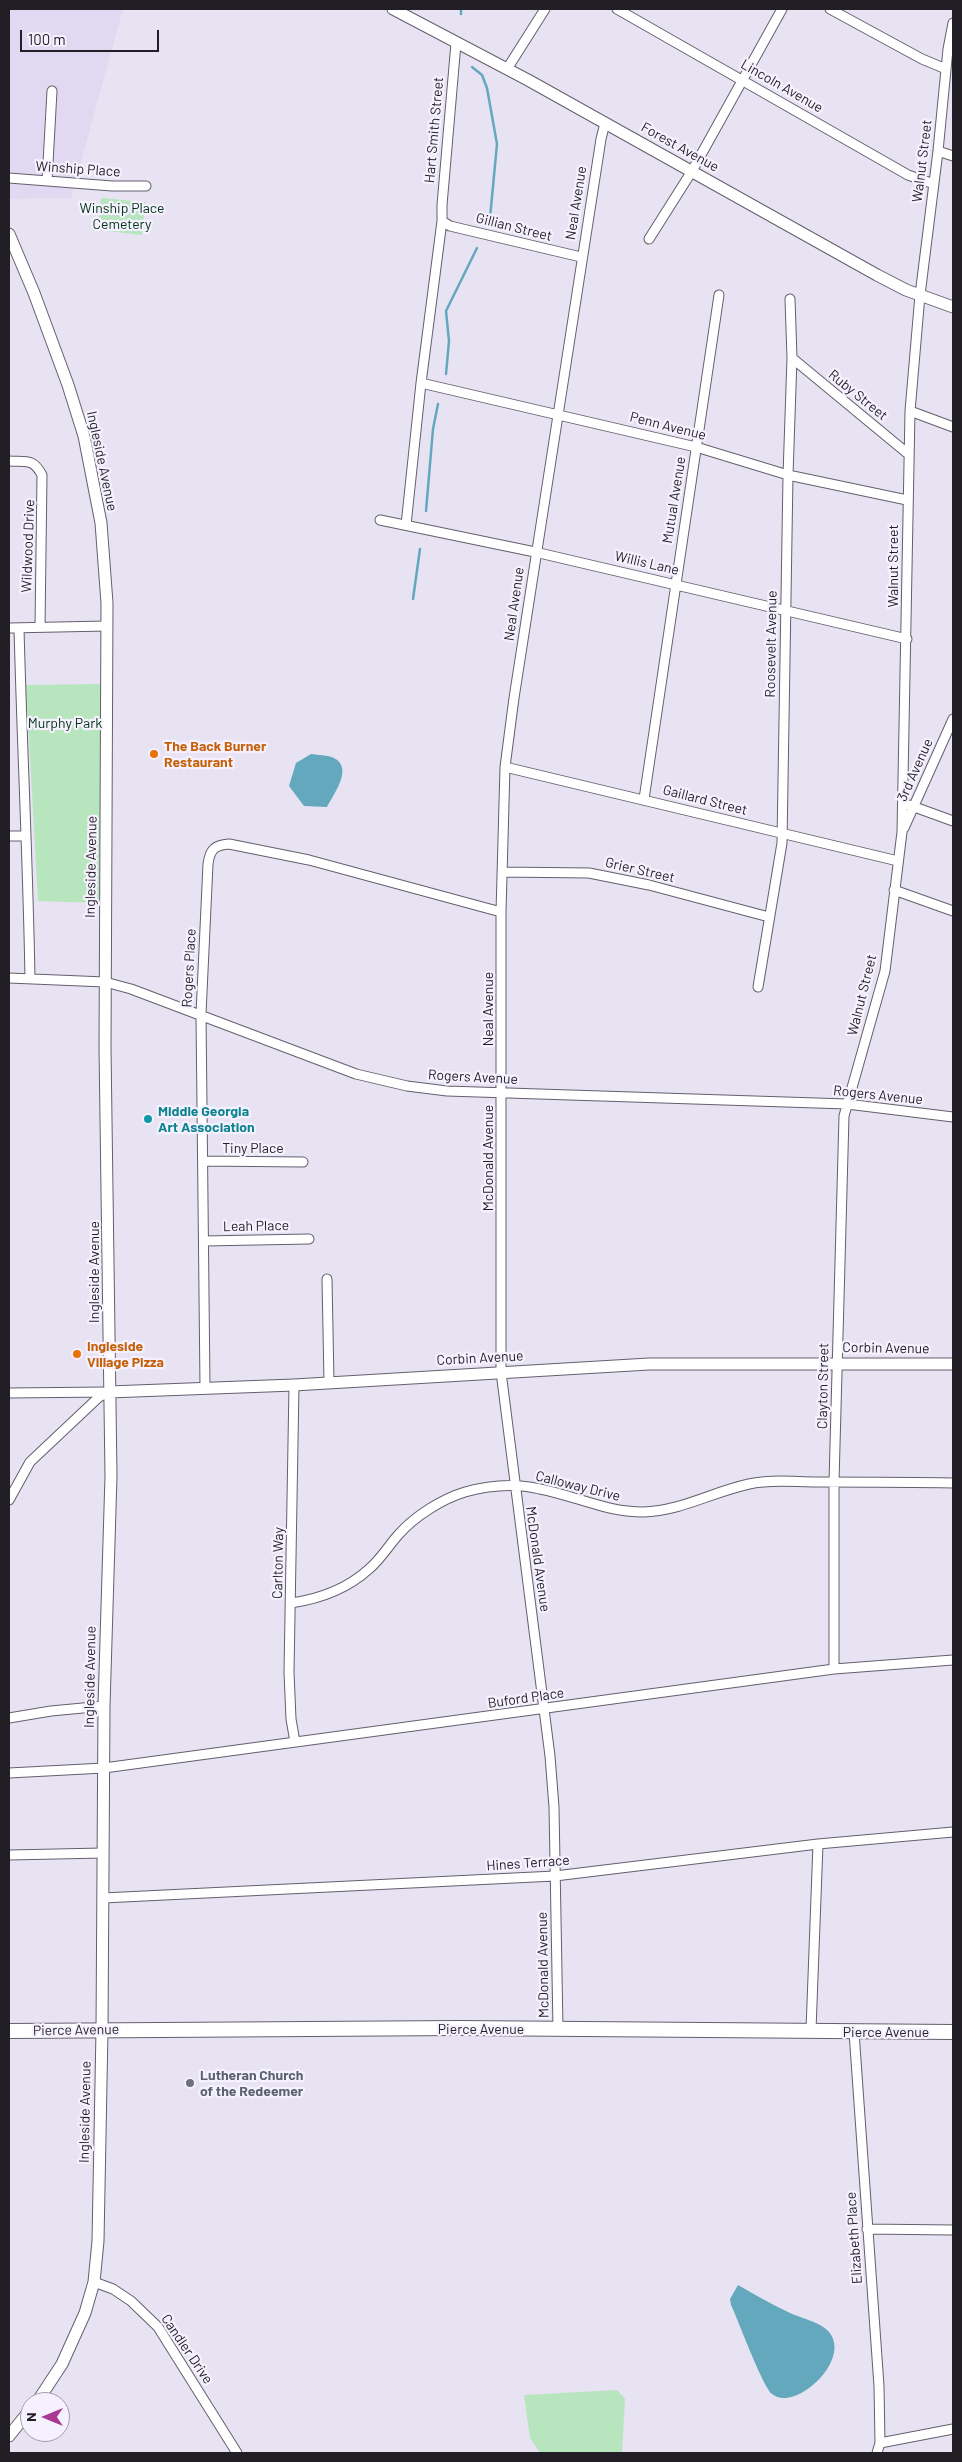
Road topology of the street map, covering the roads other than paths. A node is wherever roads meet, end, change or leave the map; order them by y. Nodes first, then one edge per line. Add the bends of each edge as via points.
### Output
1 (394, 9) edge
2 (545, 9) edge
3 (617, 9) edge
4 (782, 9) edge
5 (830, 9) edge
6 (953, 23) edge
7 (456, 43) junction
8 (951, 50) edge
9 (507, 69) junction
10 (946, 69) junction
11 (744, 80) junction
12 (52, 91) dead end
13 (605, 123) junction
14 (938, 151) junction
15 (953, 156) edge
16 (692, 171) junction
17 (9, 178) edge
18 (47, 181) junction
19 (934, 184) junction
20 (146, 186) dead end
21 (442, 221) junction
22 (9, 234) edge
23 (649, 239) dead end
24 (581, 257) junction
25 (920, 294) junction
26 (719, 295) dead end
27 (790, 299) dead end
28 (953, 307) edge
29 (792, 358) junction
30 (421, 383) junction
31 (910, 411) junction
32 (557, 412) junction
33 (953, 427) edge
34 (696, 446) junction
35 (907, 453) junction
36 (9, 461) edge
37 (788, 475) junction
38 (907, 500) junction
39 (380, 520) dead end
40 (406, 525) junction
41 (535, 552) junction
42 (674, 584) junction
43 (785, 612) junction
44 (107, 626) junction
45 (40, 627) junction
46 (9, 628) edge
47 (19, 628) junction
48 (907, 639) junction
49 (953, 719) edge
50 (505, 767) junction
51 (644, 800) junction
52 (903, 802) junction
53 (914, 806) junction
54 (953, 821) edge
55 (902, 832) junction
56 (782, 834) junction
57 (9, 836) edge
58 (26, 836) junction
59 (898, 860) junction
60 (502, 872) junction
61 (894, 890) junction
62 (953, 911) edge
63 (501, 912) junction
64 (769, 916) junction
65 (9, 978) edge
66 (30, 979) junction
67 (105, 982) junction
68 (758, 987) dead end
69 (201, 1014) junction
70 (502, 1093) junction
71 (848, 1104) junction
72 (953, 1118) edge
73 (202, 1161) junction
74 (303, 1162) dead end
75 (309, 1238) dead end
76 (204, 1241) junction
77 (327, 1279) dead end
78 (838, 1363) junction
79 (953, 1364) edge
80 (501, 1372) junction
81 (329, 1382) junction
82 (294, 1385) junction
83 (205, 1387) junction
84 (110, 1392) junction
85 (9, 1393) edge
86 (834, 1482) junction
87 (953, 1483) edge
88 (514, 1485) junction
89 (9, 1500) edge
90 (291, 1603) junction
91 (953, 1660) edge
92 (834, 1669) junction
93 (104, 1706) junction
94 (545, 1709) junction
95 (9, 1718) edge
96 (295, 1742) junction
97 (104, 1768) junction
98 (9, 1773) edge
99 (953, 1832) edge
100 (818, 1844) junction
101 (103, 1853) junction
102 (9, 1855) edge
103 (555, 1876) junction
104 (103, 1898) junction
105 (558, 2029) junction
106 (102, 2030) junction
107 (812, 2030) junction
108 (9, 2031) edge
109 (854, 2032) junction
110 (953, 2032) edge
111 (867, 2229) junction
112 (953, 2230) edge
113 (94, 2282) junction
114 (44, 2392) edge
115 (20, 2422) edge
116 (953, 2429) edge
117 (9, 2436) edge
118 (880, 2442) junction
119 (237, 2453) edge
120 (877, 2453) edge

1 - 7 street, Forest Avenue
2 - 9 street
3 - 11 street, Lincoln Avenue
4 - 11 street
5 - 10 street
6 - 8 street, Walnut Street
7 - 9 street, Forest Avenue
7 - 21 street, Hart Smith Street
8 - 10 street, Walnut Street
9 - 13 street, Forest Avenue
10 - 14 street, Walnut Street
11 - 16 street
11 - 19 street, Lincoln Avenue via 908,175
12 - 18 street
13 - 16 street, Forest Avenue
13 - 24 street, Neal Avenue
14 - 15 street
14 - 19 street, Walnut Street
16 - 23 street
16 - 25 street, Forest Avenue via 877,275
17 - 18 street, Winship Place
18 - 20 street, Winship Place
19 - 25 street, Walnut Street
21 - 24 street, Gillian Street via 450,226
21 - 30 street, Hart Smith Street
22 - 44 street, Ingleside Avenue via 44,320 84,436 101,523
24 - 32 street, Neal Avenue
25 - 28 street, Forest Avenue
25 - 31 street, Walnut Street
26 - 34 street, Mutual Avenue
27 - 29 street, Roosevelt Avenue
29 - 35 street, Ruby Street
29 - 37 street, Roosevelt Avenue
30 - 32 street, Penn Avenue
30 - 40 street, Hart Smith Street
31 - 33 street
31 - 35 street, Walnut Street
32 - 34 street, Penn Avenue
32 - 41 street, Neal Avenue
34 - 37 street, Penn Avenue
34 - 42 street, Mutual Avenue
35 - 38 street, Walnut Street
36 - 45 street, Wildwood Drive via 30,462 37,466 44,484
37 - 38 street, Penn Avenue
37 - 43 street, Roosevelt Avenue
38 - 48 street, Walnut Street
39 - 40 street, Willis Lane
40 - 41 street, Willis Lane
41 - 42 street, Willis Lane
41 - 50 street, Neal Avenue
42 - 43 street, Willis Lane
42 - 51 street, Mutual Avenue
43 - 48 street, Willis Lane
43 - 56 street, Roosevelt Avenue
44 - 45 street
44 - 67 street, Ingleside Avenue
45 - 47 street
46 - 47 street
47 - 58 street
48 - 52 street, Walnut Street
49 - 53 street, 3rd Avenue
50 - 51 street, Gaillard Street
50 - 60 street, Neal Avenue
51 - 56 street, Gaillard Street
52 - 53 street
52 - 55 street, Walnut Street
53 - 54 street
53 - 55 street, 3rd Avenue
55 - 59 street, Walnut Street
56 - 59 street, Gaillard Street
56 - 64 street, Roosevelt Avenue
57 - 58 street
58 - 66 street
59 - 61 street, Walnut Street
60 - 63 street, Neal Avenue
60 - 64 street, Grier Street via 589,873
61 - 62 street
61 - 71 street, Walnut Street via 882,980
63 - 69 street, Rogers Place via 309,860 229,844 218,845 212,849 208,864
63 - 70 street, Neal Avenue
64 - 68 street, Roosevelt Avenue
65 - 66 street, Rogers Avenue
66 - 67 street, Rogers Avenue
67 - 69 street, Rogers Avenue
67 - 84 street, Ingleside Avenue
69 - 70 street, Rogers Avenue via 374,1079 447,1091
69 - 73 street, Rogers Place
70 - 71 street, Rogers Avenue
70 - 80 street, McDonald Avenue
71 - 72 street, Rogers Avenue
71 - 78 street, Clayton Street via 844,1116
73 - 74 street, Tiny Place
73 - 76 street, Rogers Place
75 - 76 street, Leah Place
76 - 83 street, Rogers Place
77 - 81 street
78 - 79 street, Corbin Avenue
78 - 80 street, Corbin Avenue via 650,1364
78 - 86 street, Clayton Street
80 - 81 street, Corbin Avenue
80 - 88 street, McDonald Avenue
81 - 82 street, Corbin Avenue
82 - 83 street, Corbin Avenue
82 - 90 street, Carlton Way
83 - 84 street, Corbin Avenue
84 - 85 street, Corbin Avenue
84 - 89 street via 99,1397 45,1445 28,1464
84 - 93 street, Ingleside Avenue via 111,1476
86 - 87 street, Calloway Drive
86 - 88 street, Calloway Drive via 749,1484 693,1503 644,1512 611,1510 540,1488
86 - 92 street, Clayton Street
88 - 90 street, Calloway Drive via 463,1492 429,1509 400,1533 369,1569 343,1588 312,1600
88 - 94 street, McDonald Avenue
90 - 96 street, Carlton Way via 289,1682
91 - 92 street, Buford Place
92 - 94 street, Buford Place
93 - 95 street
93 - 97 street, Ingleside Avenue
94 - 96 street, Buford Place
94 - 103 street, McDonald Avenue via 554,1808
96 - 97 street, Buford Place
97 - 98 street, Buford Place
97 - 101 street, Ingleside Avenue
99 - 100 street, Hines Terrace
100 - 103 street, Hines Terrace
100 - 107 street
101 - 102 street
101 - 104 street, Ingleside Avenue
103 - 104 street, Hines Terrace
103 - 105 street, McDonald Avenue
104 - 106 street, Ingleside Avenue
105 - 106 main road, Pierce Avenue
105 - 107 main road, Pierce Avenue
106 - 108 main road, Pierce Avenue
106 - 113 street, Ingleside Avenue via 98,2241
107 - 109 main road, Pierce Avenue
109 - 110 main road, Pierce Avenue
109 - 111 street, Elizabeth Place
111 - 112 street
111 - 118 street, Elizabeth Place
113 - 114 street, Ingleside Avenue via 74,2339
113 - 119 street, Candler Drive via 131,2301 158,2327
115 - 117 street
116 - 118 street
118 - 120 street, Elizabeth Place

